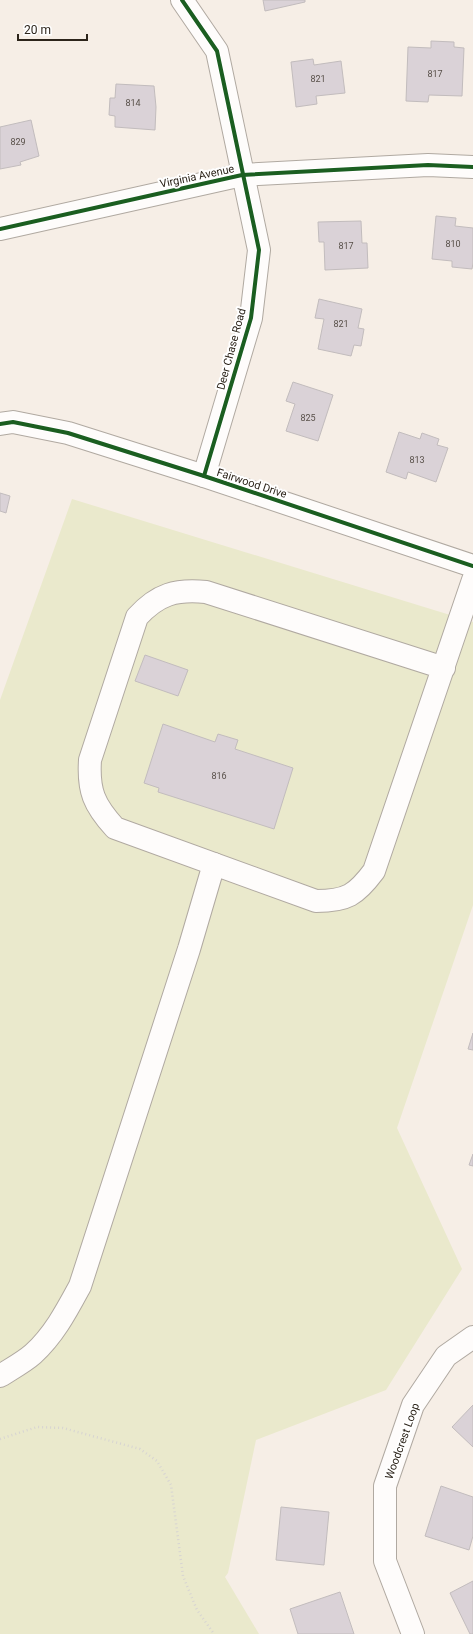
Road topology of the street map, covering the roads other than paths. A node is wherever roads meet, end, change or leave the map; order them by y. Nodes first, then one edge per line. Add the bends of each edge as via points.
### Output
1 (182, 0) edge
2 (473, 167) edge
3 (242, 175) junction
4 (0, 229) edge
5 (0, 424) edge
6 (204, 476) junction
7 (473, 566) edge
8 (473, 580) edge
9 (444, 668) junction
10 (214, 864) junction
11 (473, 1337) edge
12 (0, 1376) edge
13 (413, 1634) edge

1 - 3 street, Deer Chase Road via 217,50
2 - 3 street, Virginia Avenue via 428,165
3 - 4 street, Virginia Avenue
3 - 6 street, Deer Chase Road via 259,250 251,318
5 - 6 street, Fairwood Drive via 13,422 68,433
6 - 7 street, Fairwood Drive
8 - 9 street
9 - 10 street via 374,871 362,888 350,896 334,901 316,901
9 - 10 street via 206,592 187,590 164,595 148,605 137,616 90,760 92,795 102,813 115,828
10 - 12 street via 80,1286 65,1314 46,1340 32,1355
11 - 13 street, Woodcrest Loop via 446,1356 412,1404 385,1486 385,1561

